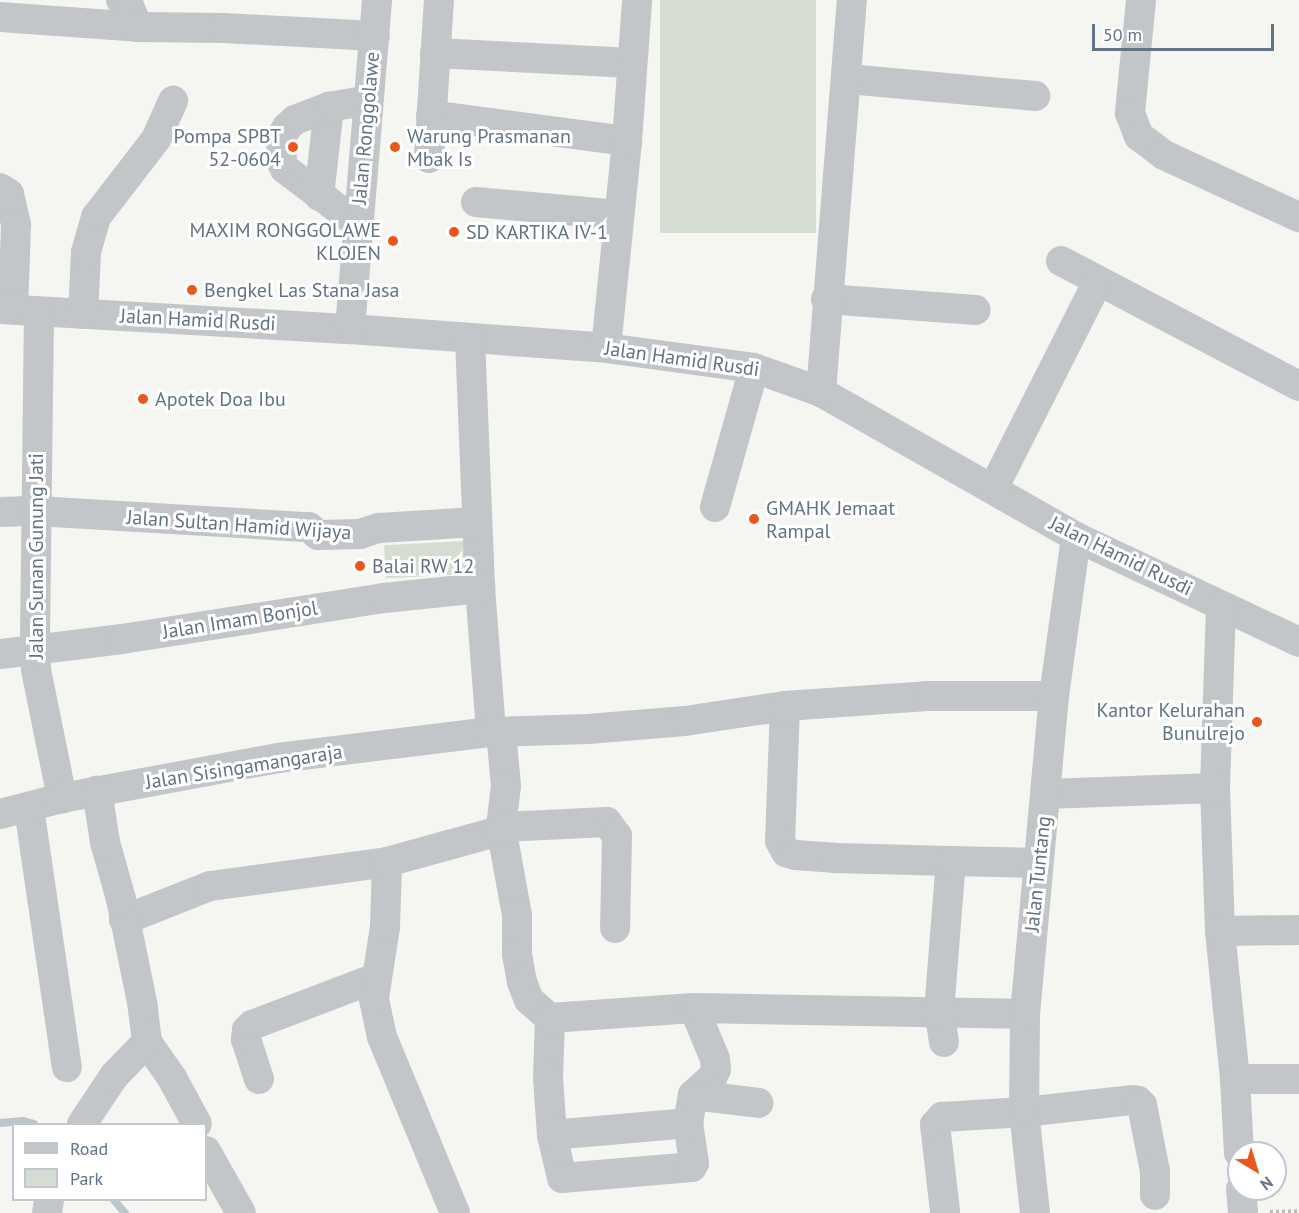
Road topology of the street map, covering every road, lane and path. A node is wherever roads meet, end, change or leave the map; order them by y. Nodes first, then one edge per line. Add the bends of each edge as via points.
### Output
1 (121, 0) edge
2 (377, 0) edge
3 (439, 0) edge
4 (637, 0) edge
5 (852, 0) edge
6 (1141, 0) edge
7 (0, 17) edge
8 (138, 27) junction
9 (375, 36) junction
10 (435, 53) junction
11 (632, 63) junction
12 (848, 80) junction
13 (1035, 96) dead end
14 (367, 100) junction
15 (173, 101) dead end
16 (329, 107) junction
17 (431, 115) junction
18 (627, 141) junction
19 (429, 158) dead end
20 (0, 188) edge
21 (319, 196) junction
22 (476, 202) dead end
23 (619, 215) junction
24 (1299, 217) edge
25 (357, 223) junction
26 (1061, 261) dead end
27 (1098, 281) junction
28 (826, 299) junction
29 (17, 310) edge
30 (976, 310) dead end
31 (83, 314) junction
32 (350, 329) junction
33 (470, 338) junction
34 (606, 348) junction
35 (754, 368) junction
36 (1299, 386) edge
37 (821, 392) junction
38 (993, 489) junction
39 (715, 507) dead end
40 (36, 511) junction
41 (0, 512) edge
42 (477, 522) junction
43 (1076, 537) junction
44 (480, 588) junction
45 (1221, 606) junction
46 (1299, 642) edge
47 (35, 650) junction
48 (0, 654) edge
49 (1054, 696) junction
50 (785, 706) junction
51 (496, 732) junction
52 (1215, 788) junction
53 (97, 791) junction
54 (1046, 794) junction
55 (62, 798) junction
56 (29, 808) junction
57 (0, 814) edge
58 (501, 826) junction
59 (951, 861) junction
60 (387, 862) junction
61 (1037, 863) junction
62 (124, 920) junction
63 (615, 928) dead end
64 (1299, 930) edge
65 (1220, 931) junction
66 (376, 978) junction
67 (694, 1008) junction
68 (939, 1012) junction
69 (1025, 1014) junction
70 (550, 1018) junction
71 (147, 1042) junction
72 (944, 1042) dead end
73 (67, 1067) dead end
74 (259, 1079) dead end
75 (1235, 1079) junction
76 (1299, 1079) edge
77 (759, 1103) dead end
78 (690, 1109) junction
79 (1024, 1112) junction
80 (83, 1123) edge
81 (195, 1123) edge
82 (552, 1135) junction
83 (1238, 1141) edge
84 (207, 1153) edge
85 (1155, 1195) dead end
86 (945, 1211) dead end
87 (455, 1212) edge
88 (241, 1213) edge
89 (1035, 1213) edge

1 - 8 street via 129,6
2 - 9 street, Jalan Ronggolawe
3 - 10 street
4 - 11 street
5 - 12 street
6 - 24 street via 1130,113 1138,136 1164,155
7 - 8 street
8 - 9 street
9 - 14 street, Jalan Ronggolawe
10 - 11 street
10 - 17 street
11 - 18 street
12 - 13 street
12 - 28 street
14 - 16 street
14 - 25 street, Jalan Ronggolawe
15 - 31 street via 156,139 96,217 86,252
16 - 21 street
16 - 21 street via 295,120 281,137 285,170
17 - 18 street
17 - 19 street
18 - 23 street
20 - 29 street, Jalan Sunan Gunung Jati via 9,194 16,225
21 - 25 street
22 - 23 street
23 - 34 street
25 - 32 street, Jalan Ronggolawe
26 - 27 street
27 - 36 street
27 - 38 street
28 - 30 street
28 - 37 street
29 - 31 street, Jalan Hamid Rusdi
29 - 40 street, Jalan Sunan Gunung Jati
31 - 32 street, Jalan Hamid Rusdi
32 - 33 street, Jalan Hamid Rusdi
33 - 34 street, Jalan Hamid Rusdi
33 - 42 street
34 - 35 street, Jalan Hamid Rusdi
35 - 37 street, Jalan Hamid Rusdi
35 - 39 street
37 - 38 street, Jalan Hamid Rusdi
38 - 43 street, Jalan Hamid Rusdi
40 - 41 street, Jalan Sultan Hamid Wijaya
40 - 42 street, Jalan Sultan Hamid Wijaya via 309,527 318,535
40 - 47 street, Jalan Sunan Gunung Jati
42 - 44 street
43 - 45 street, Jalan Hamid Rusdi
43 - 49 street, Jalan Tuntang
44 - 47 street, Jalan Imam Bonjol via 384,598
44 - 51 street
45 - 46 street, Jalan Hamid Rusdi
45 - 52 street
47 - 48 street, Jalan Imam Bonjol
47 - 55 street, Jalan Sunan Gunung Jati
49 - 50 street, Jalan Sisingamangaraja via 927,696
49 - 54 street, Jalan Tuntang
50 - 51 street, Jalan Sisingamangaraja via 685,721
50 - 59 street via 780,841 786,852 834,858
51 - 53 street, Jalan Sisingamangaraja via 278,758
51 - 58 street via 506,786
52 - 54 street
52 - 65 street
53 - 55 street, Jalan Sisingamangaraja
53 - 62 street
54 - 61 street, Jalan Tuntang
55 - 56 street, Jalan Sisingamangaraja
56 - 57 street, Jalan Sisingamangaraja
56 - 73 street
58 - 60 street via 492,833
58 - 63 street via 607,822 613,827 617,836
58 - 70 street via 517,915 522,982 529,1000
59 - 61 street
59 - 68 street
60 - 62 street via 210,886
60 - 66 street via 386,927
61 - 69 street, Jalan Tuntang
62 - 71 street
64 - 65 street
65 - 75 street
66 - 74 street via 252,1025 246,1039
66 - 87 street via 374,998 382,1037
67 - 68 street
67 - 70 street
67 - 78 street via 716,1069
68 - 69 street
68 - 72 street
69 - 79 street, Jalan Tuntang
70 - 82 street via 548,1078
71 - 80 street via 114,1076
71 - 81 street via 172,1078
75 - 76 street
75 - 83 street
77 - 78 street
78 - 82 street
78 - 82 street via 694,1163 688,1168 565,1180 559,1175
79 - 85 street via 1138,1101 1155,1171
79 - 86 street via 942,1117 936,1121
79 - 89 street, Jalan Tuntang
84 - 88 street

